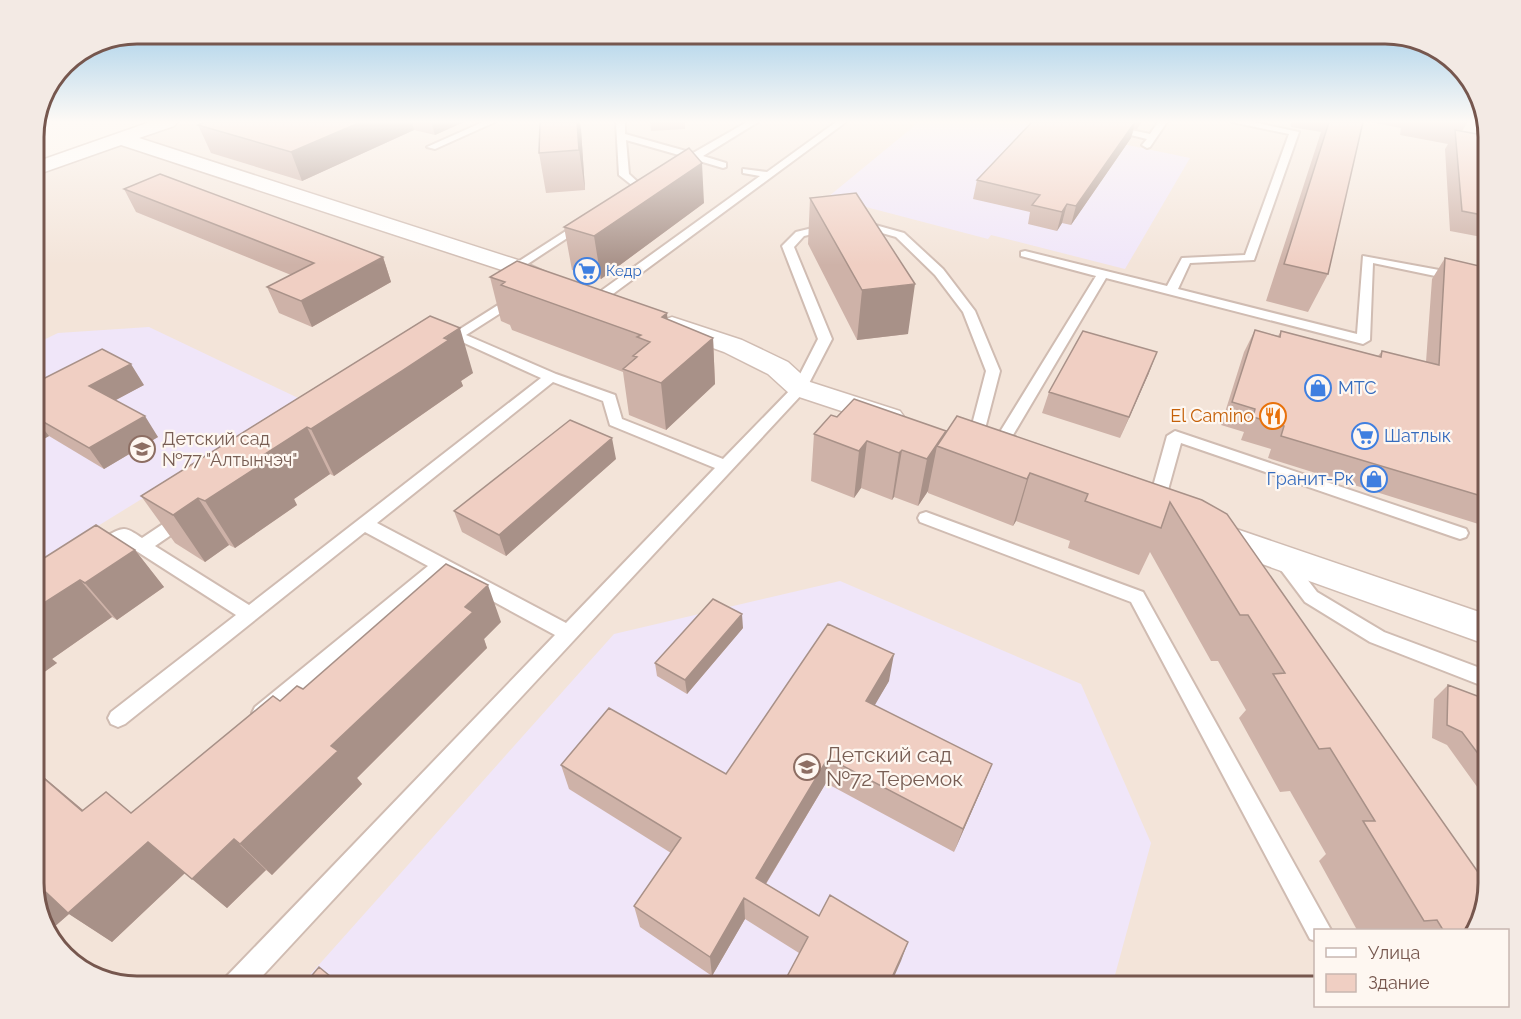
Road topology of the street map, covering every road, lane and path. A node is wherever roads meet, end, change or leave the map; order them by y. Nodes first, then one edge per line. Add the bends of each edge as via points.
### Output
1 (236, 170) edge
2 (623, 170) edge
3 (671, 170) edge
4 (777, 170) edge
5 (1281, 170) edge
6 (747, 171) dead end
7 (667, 172) edge
8 (769, 175) junction
9 (638, 188) edge
10 (591, 218) edge
11 (1024, 254) dead end
12 (516, 267) junction
13 (1103, 274) junction
14 (543, 281) junction
15 (1478, 281) edge
16 (1171, 291) junction
17 (598, 299) junction
18 (621, 307) edge
19 (654, 318) edge
20 (550, 377) junction
21 (800, 388) junction
22 (984, 450) junction
23 (725, 466) junction
24 (1026, 466) edge
25 (1122, 500) edge
26 (200, 507) edge
27 (1154, 512) junction
28 (926, 518) dead end
29 (364, 524) junction
30 (1460, 532) dead end
31 (100, 533) edge
32 (124, 536) junction
33 (141, 547) junction
34 (1281, 558) junction
35 (88, 559) edge
36 (442, 565) junction
37 (249, 615) junction
38 (1478, 627) edge
39 (568, 633) junction
40 (1478, 676) edge
41 (118, 718) dead end
42 (248, 724) edge
43 (1318, 929) edge
44 (244, 976) edge

1 - 12 street
2 - 9 lane
3 - 7 lane
4 - 8 lane
5 - 16 lane via 1250,258 1186,261
6 - 8 lane
8 - 17 lane
10 - 12 lane
11 - 13 lane
12 - 14 street
13 - 16 lane
13 - 22 lane
14 - 17 street
14 - 20 lane via 452,340
15 - 16 lane via 1367,258 1363,340
17 - 18 street
19 - 21 street via 742,350 778,368
20 - 23 lane via 610,398 615,422
20 - 29 lane
21 - 22 street
21 - 22 lane via 825,339 788,246 800,234 834,225 868,226 900,235 939,272 969,311 993,372
21 - 23 lane
22 - 24 street
23 - 39 lane
25 - 27 street
26 - 33 lane
27 - 30 lane via 1175,436
27 - 34 street
28 - 43 lane via 1137,597
29 - 36 lane
29 - 37 lane
31 - 32 lane
32 - 33 lane
32 - 35 lane
33 - 37 lane
34 - 38 street
34 - 40 lane via 1311,597 1377,637
36 - 39 lane
36 - 42 lane
37 - 41 lane
39 - 44 lane

